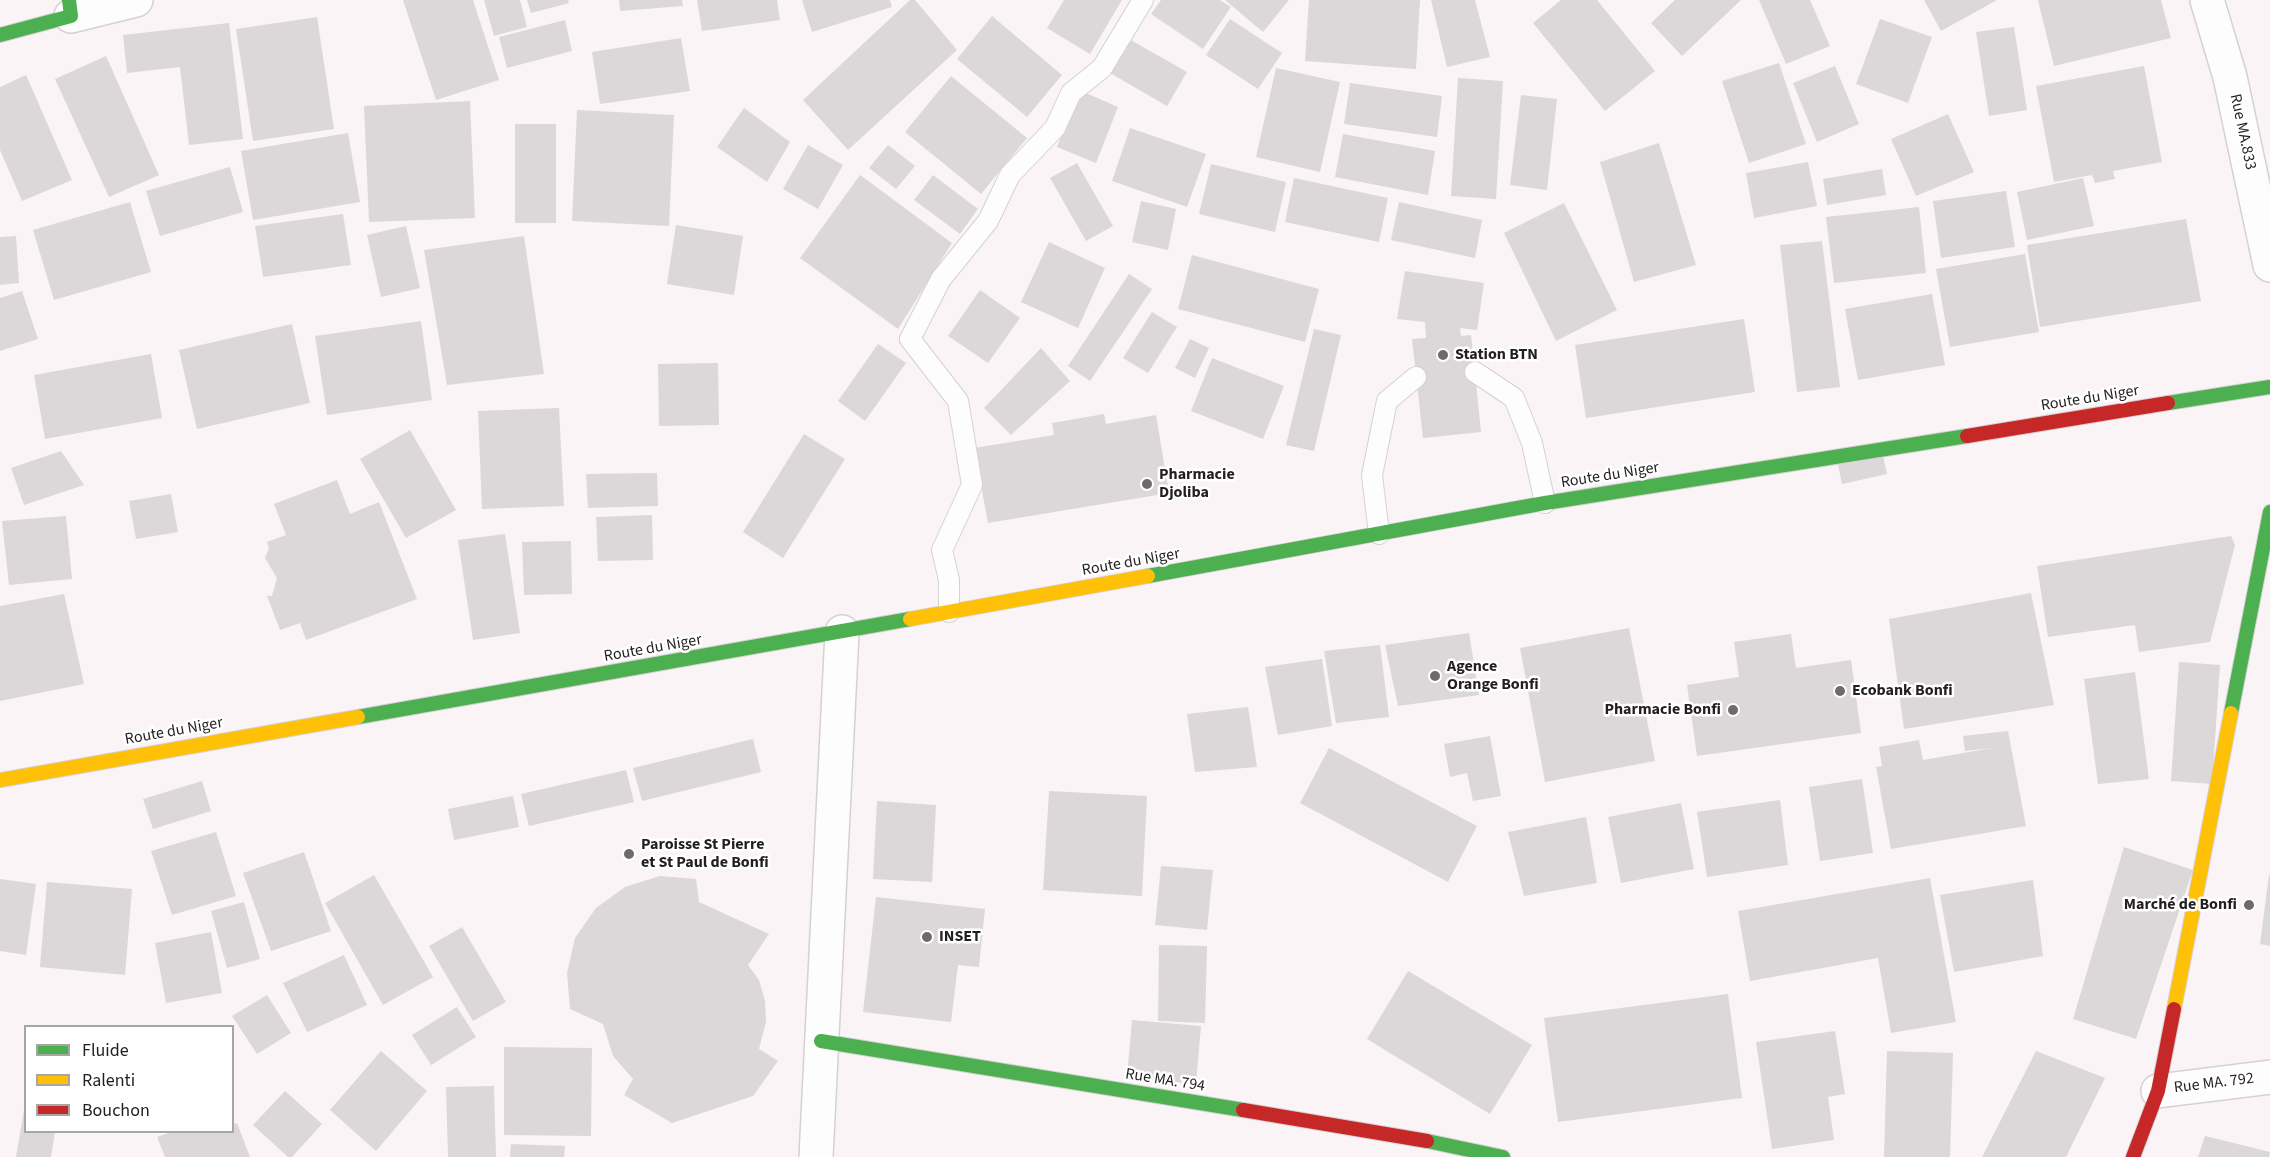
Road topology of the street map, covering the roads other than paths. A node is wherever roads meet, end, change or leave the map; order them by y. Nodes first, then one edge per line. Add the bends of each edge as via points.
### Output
1 (136, 0) edge
2 (1143, 0) edge
3 (2207, 0) edge
4 (70, 8) edge
5 (0, 34) edge
6 (2270, 265) edge
7 (1475, 372) dead end
8 (1416, 377) dead end
9 (2270, 387) edge
10 (1545, 503) junction
11 (2270, 512) edge
12 (1379, 534) junction
13 (949, 612) junction
14 (842, 632) junction
15 (0, 780) edge
16 (821, 1041) junction
17 (2270, 1077) edge
18 (2158, 1091) junction
19 (816, 1157) edge
20 (1503, 1157) edge
21 (2133, 1157) edge

1 - 4 street
2 - 13 lane via 1102,68 1071,93 1055,128 1010,175 988,221 941,279 910,339 958,401 972,485 942,550 950,580
3 - 6 street, Rue MA.833 via 2230,77
4 - 5 main road
7 - 10 lane via 1514,398 1532,443
8 - 12 lane via 1387,401 1372,475
9 - 10 main road, Route du Niger
10 - 12 main road, Route du Niger
11 - 18 main road
12 - 13 main road, Route du Niger
13 - 14 main road, Route du Niger
14 - 15 main road, Route du Niger
14 - 16 street
16 - 19 street
16 - 20 main road, Rue MA. 794 via 1454,1145
17 - 18 street, Rue MA. 792
18 - 21 main road

